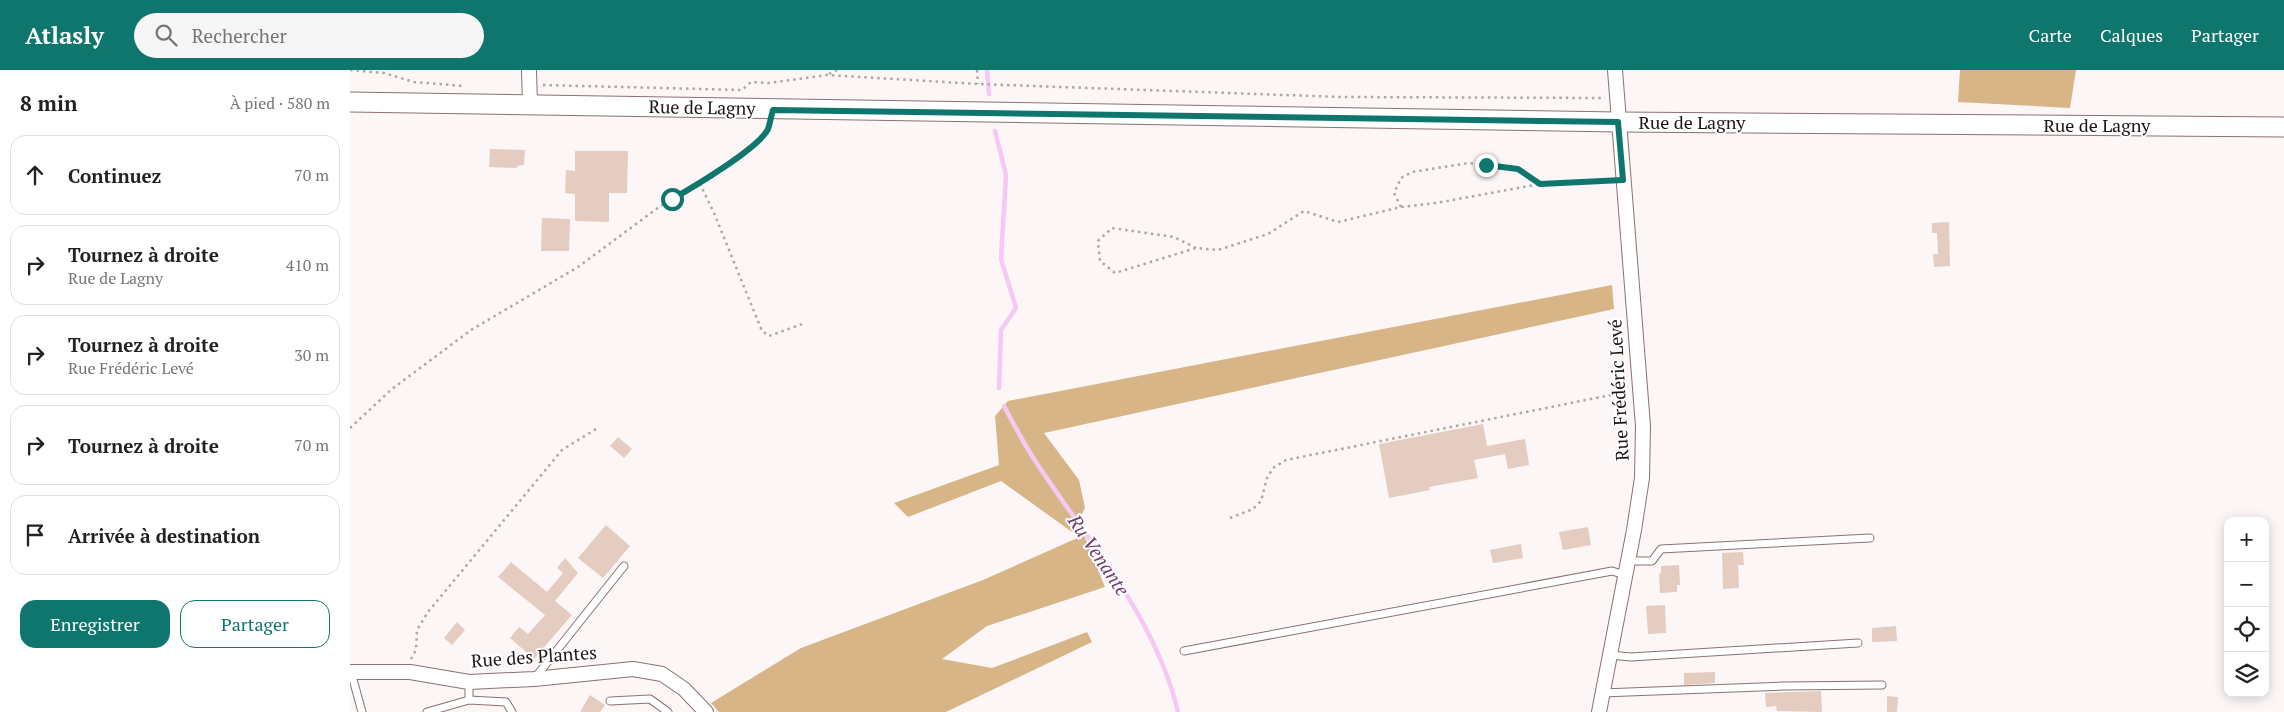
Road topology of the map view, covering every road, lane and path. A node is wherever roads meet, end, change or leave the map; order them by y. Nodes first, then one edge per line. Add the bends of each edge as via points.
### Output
1 (350, 70) edge
2 (837, 70) edge
3 (977, 70) edge
4 (1615, 70) edge
5 (827, 74) junction
6 (529, 76) edge
7 (978, 84) junction
8 (468, 87) dead end
9 (1617, 98) junction
10 (350, 102) edge
11 (530, 104) junction
12 (773, 110) junction
13 (1618, 122) junction
14 (2284, 127) edge
15 (1623, 180) junction
16 (700, 184) junction
17 (1540, 184) junction
18 (1401, 207) junction
19 (1196, 248) junction
20 (805, 323) dead end
21 (1641, 389) junction
22 (350, 428) edge
23 (596, 428) dead end
24 (1230, 518) dead end
25 (1870, 538) dead end
26 (1628, 561) junction
27 (624, 566) dead end
28 (1625, 575) junction
29 (1858, 643) dead end
30 (1184, 651) dead end
31 (1610, 655) junction
32 (350, 672) edge
33 (410, 672) junction
34 (534, 679) junction
35 (469, 682) junction
36 (1882, 685) dead end
37 (1602, 693) junction
38 (468, 700) junction
39 (610, 701) dead end
40 (362, 712) edge
41 (427, 712) edge
42 (512, 712) edge
43 (668, 712) edge
44 (706, 712) edge
45 (1599, 712) edge

1 - 8 path via 384,73 414,82
2 - 5 path
3 - 7 path
4 - 9 street, Rue Frédéric Levé
5 - 6 path via 769,83 751,82 742,90
5 - 7 path
6 - 11 street
7 - 9 path via 1341,96
9 - 13 street, Rue Frédéric Levé
10 - 11 main road, Rue de Lagny
11 - 12 main road, Rue de Lagny
12 - 13 main road, Rue de Lagny
12 - 16 path via 768,130 750,148
13 - 14 main road, Rue de Lagny
13 - 15 street, Rue Frédéric Levé
15 - 17 path
15 - 21 street, Rue Frédéric Levé
16 - 20 path via 762,331 769,336
16 - 22 path via 659,206 578,267 471,330 392,389
17 - 18 path
17 - 18 path via 1518,169 1469,163 1412,172 1401,178 1394,193
18 - 19 path via 1338,222 1304,211 1268,234 1218,250
19 - 19 path via 1116,273 1100,261 1098,241 1112,228 1174,237
21 - 24 path via 1286,460 1273,468 1261,501 1254,509
21 - 26 street, Rue Frédéric Levé via 1642,478
23 - 33 path via 562,450 428,612 418,630 416,650 409,663
25 - 26 lane via 1661,549 1652,561
26 - 28 street, Rue Frédéric Levé
27 - 34 lane
28 - 30 lane via 1612,571
28 - 31 street, Rue Frédéric Levé
29 - 31 lane via 1631,657
31 - 37 street, Rue Frédéric Levé
32 - 33 street, Rue des Plantes
32 - 40 lane
33 - 35 street, Rue des Plantes
34 - 35 street, Rue des Plantes
34 - 44 street, Rue des Plantes via 634,669 662,674 684,689
35 - 38 lane
36 - 37 lane
37 - 45 street, Rue Frédéric Levé
38 - 41 lane
38 - 42 lane via 506,702
39 - 43 lane via 650,699

